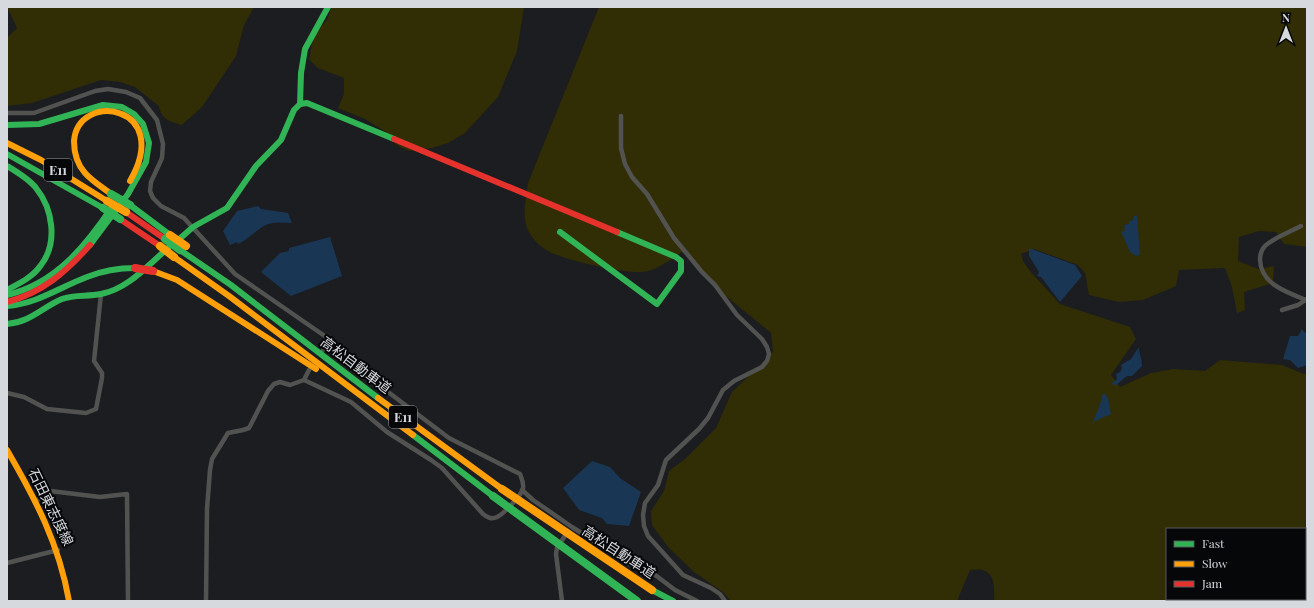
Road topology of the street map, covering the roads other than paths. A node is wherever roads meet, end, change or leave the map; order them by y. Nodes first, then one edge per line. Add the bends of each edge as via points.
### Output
1 (328, 7) edge
2 (300, 104) junction
3 (7, 113) edge
4 (621, 116) dead end
5 (7, 125) edge
6 (7, 143) edge
7 (7, 154) edge
8 (7, 166) edge
9 (107, 201) junction
10 (1301, 226) dead end
11 (193, 228) junction
12 (560, 232) dead end
13 (7, 290) edge
14 (101, 294) junction
15 (7, 295) edge
16 (1306, 300) edge
17 (7, 302) edge
18 (7, 306) edge
19 (1282, 310) dead end
20 (7, 324) edge
21 (329, 339) junction
22 (300, 350) junction
23 (323, 350) dead end
24 (309, 370) dead end
25 (304, 380) junction
26 (7, 393) edge
27 (7, 450) edge
28 (522, 490) junction
29 (36, 502) junction
30 (572, 527) junction
31 (58, 550) junction
32 (7, 563) edge
33 (69, 601) edge
34 (128, 601) edge
35 (206, 601) edge
36 (562, 601) edge
37 (637, 601) edge
38 (673, 601) edge
39 (697, 601) edge
40 (725, 601) edge

1 - 2 main road via 325,18 307,43 301,75
2 - 11 main road via 294,110 281,140 256,166 227,208
2 - 12 main road via 307,103 318,107 676,257 681,261 681,270 657,304
3 - 11 street via 34,113 94,91 108,89 140,98 157,120 163,144 162,158 151,182 150,191 161,206 184,218
4 - 40 street via 621,148 625,164 632,176 647,194 674,238 737,315 762,339 769,354 762,367 734,381 723,390 708,418 666,460 658,485 645,503 644,526 648,536 683,575 711,588
5 - 17 main road via 42,124 105,104 120,106 134,113 142,123 148,135 149,149 140,174 112,219 78,260 36,292
6 - 9 main road, E11 via 41,160
7 - 9 main road, E11
8 - 13 main road via 24,176 36,188 50,212 52,242 46,258 35,274
9 - 15 main road via 82,170 75,158 73,146 80,124 99,112 113,111 126,115 141,134 143,146 134,174 83,246 48,278 27,290
9 - 22 main road, 高松自動車道 / E11, bridge via 120,219
9 - 22 main road, 高松自動車道 / E11, bridge via 128,208 231,285 283,326
10 - 16 street via 1264,247 1260,256 1260,270 1278,288
11 - 14 main road via 126,284
11 - 21 street via 235,274
14 - 20 main road via 73,295 33,317
14 - 26 street via 94,361 102,372 102,378 96,409 86,413 47,409 24,397
16 - 19 street
18 - 22 main road, bridge via 34,302 80,279 103,271 135,268 153,271 177,280 215,302 270,340
21 - 23 street
21 - 28 street via 355,368 449,438 520,474
22 - 37 main road, 高松自動車道 / E11, bridge
22 - 38 main road, 高松自動車道 / E11, bridge via 652,590
24 - 25 street
25 - 28 street via 351,402 387,432 442,468 489,518 497,518 502,514
25 - 35 street via 290,385 280,382 274,384 268,390 249,428 228,433 212,458 206,509
27 - 29 main road, 石田東志度線
28 - 30 street
29 - 31 main road, 石田東志度線
29 - 34 street via 42,490 100,497 128,494
30 - 36 street via 557,548 556,554
30 - 39 street via 630,564 650,571 675,590
31 - 32 street
31 - 33 main road, 石田東志度線

